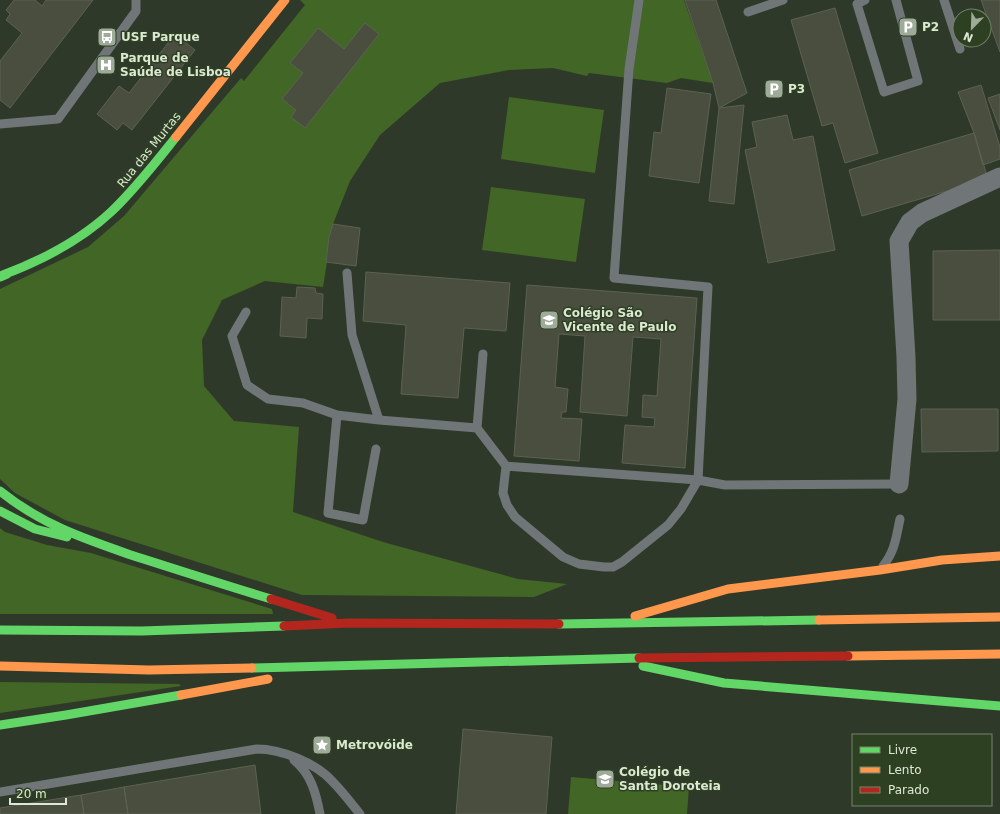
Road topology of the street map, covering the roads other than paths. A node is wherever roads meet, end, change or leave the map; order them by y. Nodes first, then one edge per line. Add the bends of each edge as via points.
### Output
1 (136, 0) edge
2 (284, 0) edge
3 (639, 0) edge
4 (784, 0) edge
5 (865, 0) edge
6 (896, 0) edge
7 (944, 0) edge
8 (748, 12) dead end
9 (960, 49) dead end
10 (0, 124) edge
11 (1000, 177) edge
12 (347, 273) dead end
13 (2, 276) edge
14 (246, 312) dead end
15 (483, 354) dead end
16 (337, 415) junction
17 (379, 420) junction
18 (477, 428) junction
19 (376, 449) dead end
20 (506, 466) junction
21 (698, 480) junction
22 (899, 484) joint
23 (0, 490) edge
24 (0, 511) edge
25 (900, 520) dead end
26 (94, 542) junction
27 (1000, 556) edge
28 (880, 570) junction
29 (1000, 617) edge
30 (349, 623) junction
31 (608, 624) junction
32 (0, 630) edge
33 (1000, 654) edge
34 (602, 658) junction
35 (0, 666) edge
36 (332, 667) junction
37 (1000, 706) edge
38 (0, 725) edge
39 (288, 755) junction
40 (0, 792) edge
41 (320, 814) edge
42 (360, 814) edge

1 - 10 lane via 136,11 58,119
2 - 13 main road, Rua das Murtas via 124,199 74,240
3 - 21 lane via 628,68 614,278 708,287
4 - 8 lane
5 - 6 lane via 857,4 884,92 918,81
7 - 9 lane
11 - 22 street via 922,213 910,222 899,241 907,400
12 - 17 lane via 352,335
14 - 16 lane via 232,336 247,385 268,400 304,403
15 - 18 lane
16 - 17 lane
16 - 19 lane via 328,513 363,520
17 - 18 lane
18 - 20 lane
20 - 21 lane
20 - 21 lane via 503,493 515,517 563,557 579,564 604,567 613,567 622,562 668,525
21 - 22 lane via 725,485
23 - 26 main road via 41,519
24 - 26 main road via 35,529
25 - 28 lane via 894,548
26 - 30 main road
27 - 28 main road via 942,560
28 - 31 main road via 728,589
29 - 31 main road
30 - 31 main road
30 - 32 main road via 142,631
33 - 34 main road
34 - 36 main road
34 - 37 main road via 724,684
35 - 36 main road via 149,670
36 - 38 main road
39 - 40 lane via 257,749
39 - 41 lane via 298,763 312,784
39 - 42 lane via 311,764 332,780

